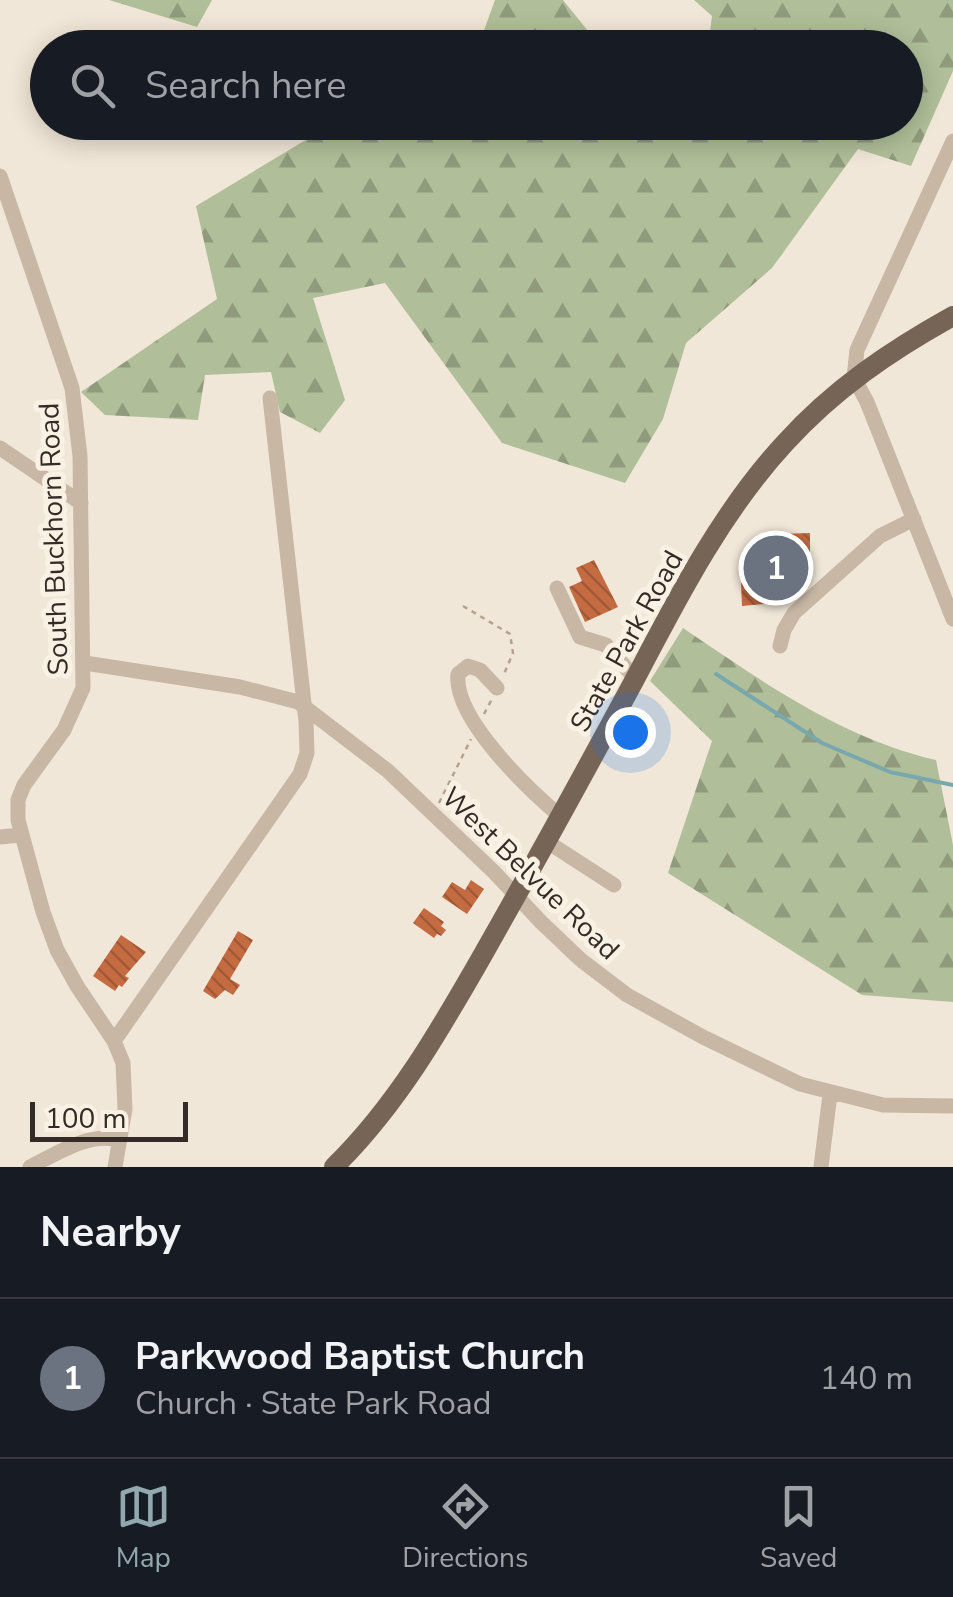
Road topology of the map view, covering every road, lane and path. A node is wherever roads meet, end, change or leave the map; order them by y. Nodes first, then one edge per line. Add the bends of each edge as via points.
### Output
1 (953, 141) edge
2 (0, 176) edge
3 (953, 316) edge
4 (854, 378) junction
5 (270, 398) dead end
6 (0, 448) edge
7 (81, 504) junction
8 (914, 519) junction
9 (943, 569) edge
10 (557, 588) dead end
11 (463, 606) dead end
12 (953, 619) edge
13 (780, 646) dead end
14 (85, 663) junction
15 (635, 678) junction
16 (497, 688) junction
17 (304, 706) junction
18 (477, 728) junction
19 (432, 813) junction
20 (560, 816) junction
21 (22, 835) junction
22 (0, 838) edge
23 (546, 841) junction
24 (614, 886) dead end
25 (516, 896) junction
26 (114, 1041) junction
27 (830, 1094) junction
28 (953, 1106) edge
29 (120, 1140) junction
30 (30, 1167) edge
31 (115, 1167) edge
32 (334, 1167) edge
33 (821, 1167) edge

1 - 4 street via 857,350
2 - 7 street, South Buckhorn Road via 72,388
3 - 4 main road, State Park Road
4 - 8 street
4 - 15 main road, State Park Road via 756,477
5 - 17 street
6 - 7 street
7 - 14 street, South Buckhorn Road
8 - 9 street
8 - 13 street via 880,536 794,612
9 - 12 street
10 - 15 street via 580,637 606,645
11 - 16 path via 512,638 513,653
14 - 17 street, West Belvue Road via 286,696
14 - 21 street, South Buckhorn Road via 76,710 21,792
15 - 20 main road, State Park Road
16 - 18 path
16 - 18 street via 478,668 458,674
17 - 19 street, West Belvue Road
17 - 26 street via 307,753 300,774
18 - 19 path
18 - 20 street
19 - 25 street, West Belvue Road
20 - 23 main road, State Park Road
21 - 22 street
21 - 26 street, South Buckhorn Road via 57,950
23 - 24 street
23 - 25 main road, State Park Road
25 - 27 street, West Belvue Road via 628,995 766,1070
25 - 32 main road, State Park Road via 414,1070
26 - 29 street, South Buckhorn Road via 126,1084
27 - 28 street, West Belvue Road via 883,1105
27 - 33 street
29 - 30 street via 87,1140
29 - 31 street, South Buckhorn Road

